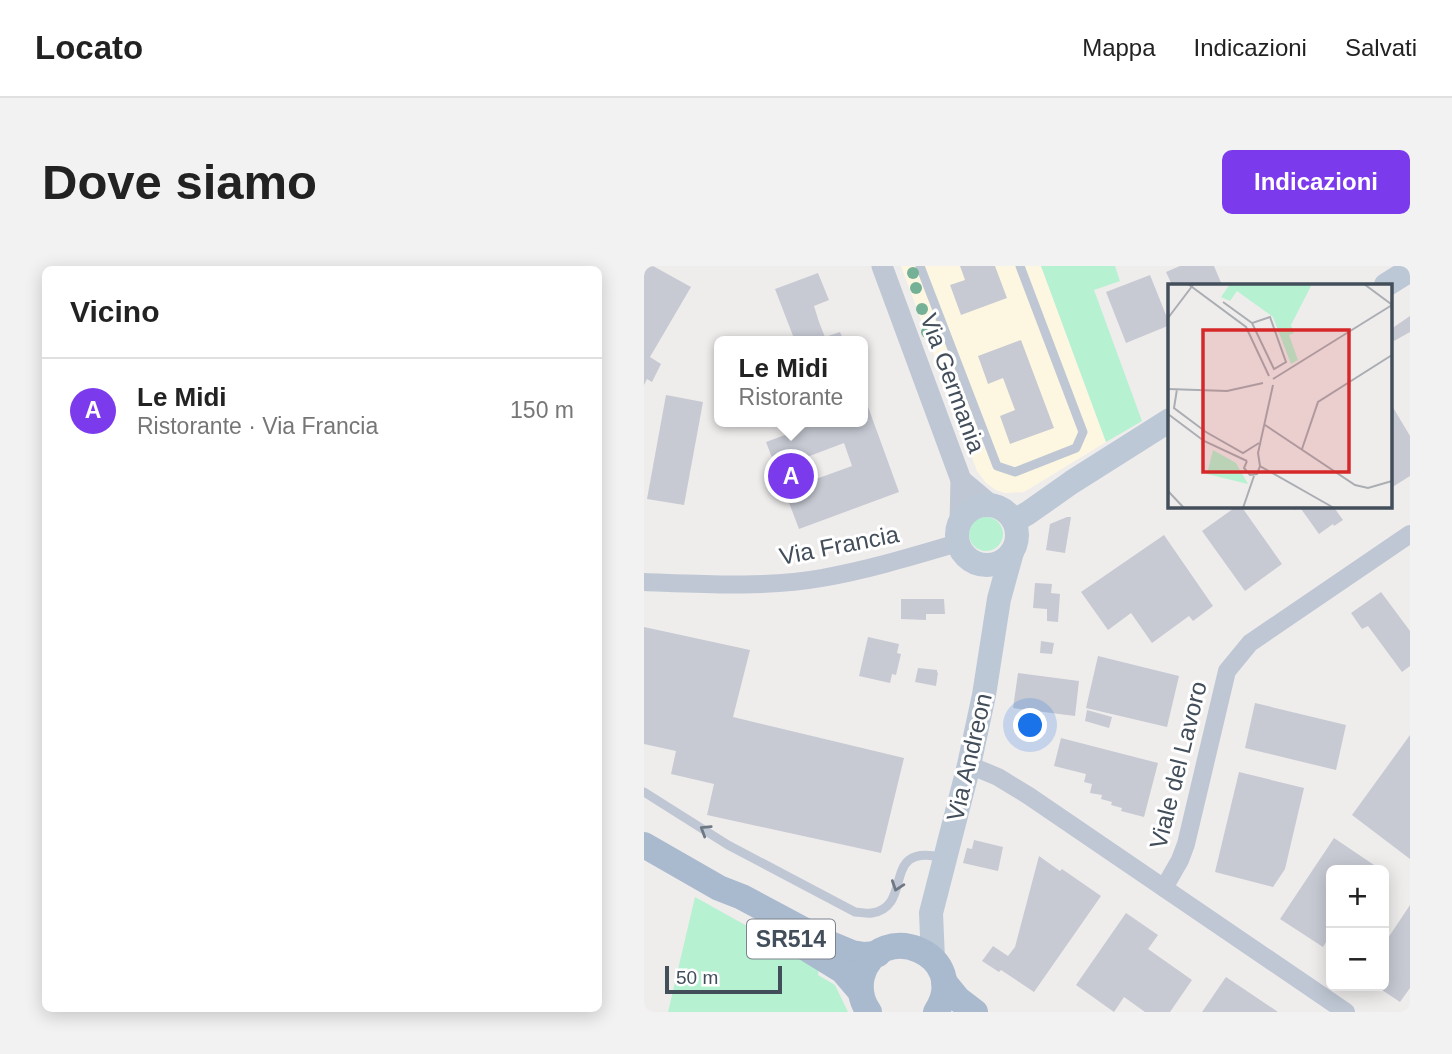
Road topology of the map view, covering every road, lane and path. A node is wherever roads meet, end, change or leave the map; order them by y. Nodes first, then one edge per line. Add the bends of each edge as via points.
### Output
1 (882, 266) edge
2 (920, 266) edge
3 (1020, 266) edge
4 (1410, 270) edge
5 (1387, 284) edge
6 (1168, 421) edge
7 (961, 480) junction
8 (992, 506) junction
9 (1014, 521) junction
10 (959, 533) junction
11 (1410, 534) edge
12 (1012, 552) junction
13 (981, 564) junction
14 (644, 582) edge
15 (999, 599) junction
16 (969, 765) junction
17 (644, 792) edge
18 (644, 845) edge
19 (946, 858) junction
20 (719, 888) junction
21 (1164, 888) junction
22 (931, 913) junction
23 (887, 950) junction
24 (938, 971) junction
25 (865, 1002) edge
26 (936, 1012) edge
27 (975, 1012) edge
28 (1346, 1012) edge

1 - 7 street, Via Germania
2 - 3 lane via 997,466 1015,472 1076,448 1083,432
4 - 5 main road
6 - 9 main road
7 - 8 street, Via Germania
7 - 10 street
8 - 9 main road
8 - 10 main road via 983,505 966,514
9 - 12 main road via 1017,537
10 - 13 main road via 967,557
10 - 14 street, Via Francia via 919,555 821,578 771,584
11 - 21 street, Viale del Lavoro via 1250,643 1227,671 1186,844
12 - 13 main road via 998,563
12 - 15 main road, Via Andreon
13 - 15 main road
15 - 16 main road, Via Andreon
16 - 19 main road, Via Andreon
16 - 21 street via 998,777
19 -> 17 lane via 913,856 904,864 892,900 871,913 855,912 728,845
18 - 20 main road, SR514
19 - 22 main road, Via Andreon
20 - 23 main road, SR514 via 852,953
20 - 25 main road, SR514 via 737,905 844,971
21 - 28 street
22 - 23 main road
22 - 24 main road, Via Andreon
23 - 24 main road, SR514 via 916,948 925,952
23 - 25 main road, SR514 via 865,969
24 - 26 main road via 944,996
24 - 27 main road, SR514 via 958,999

